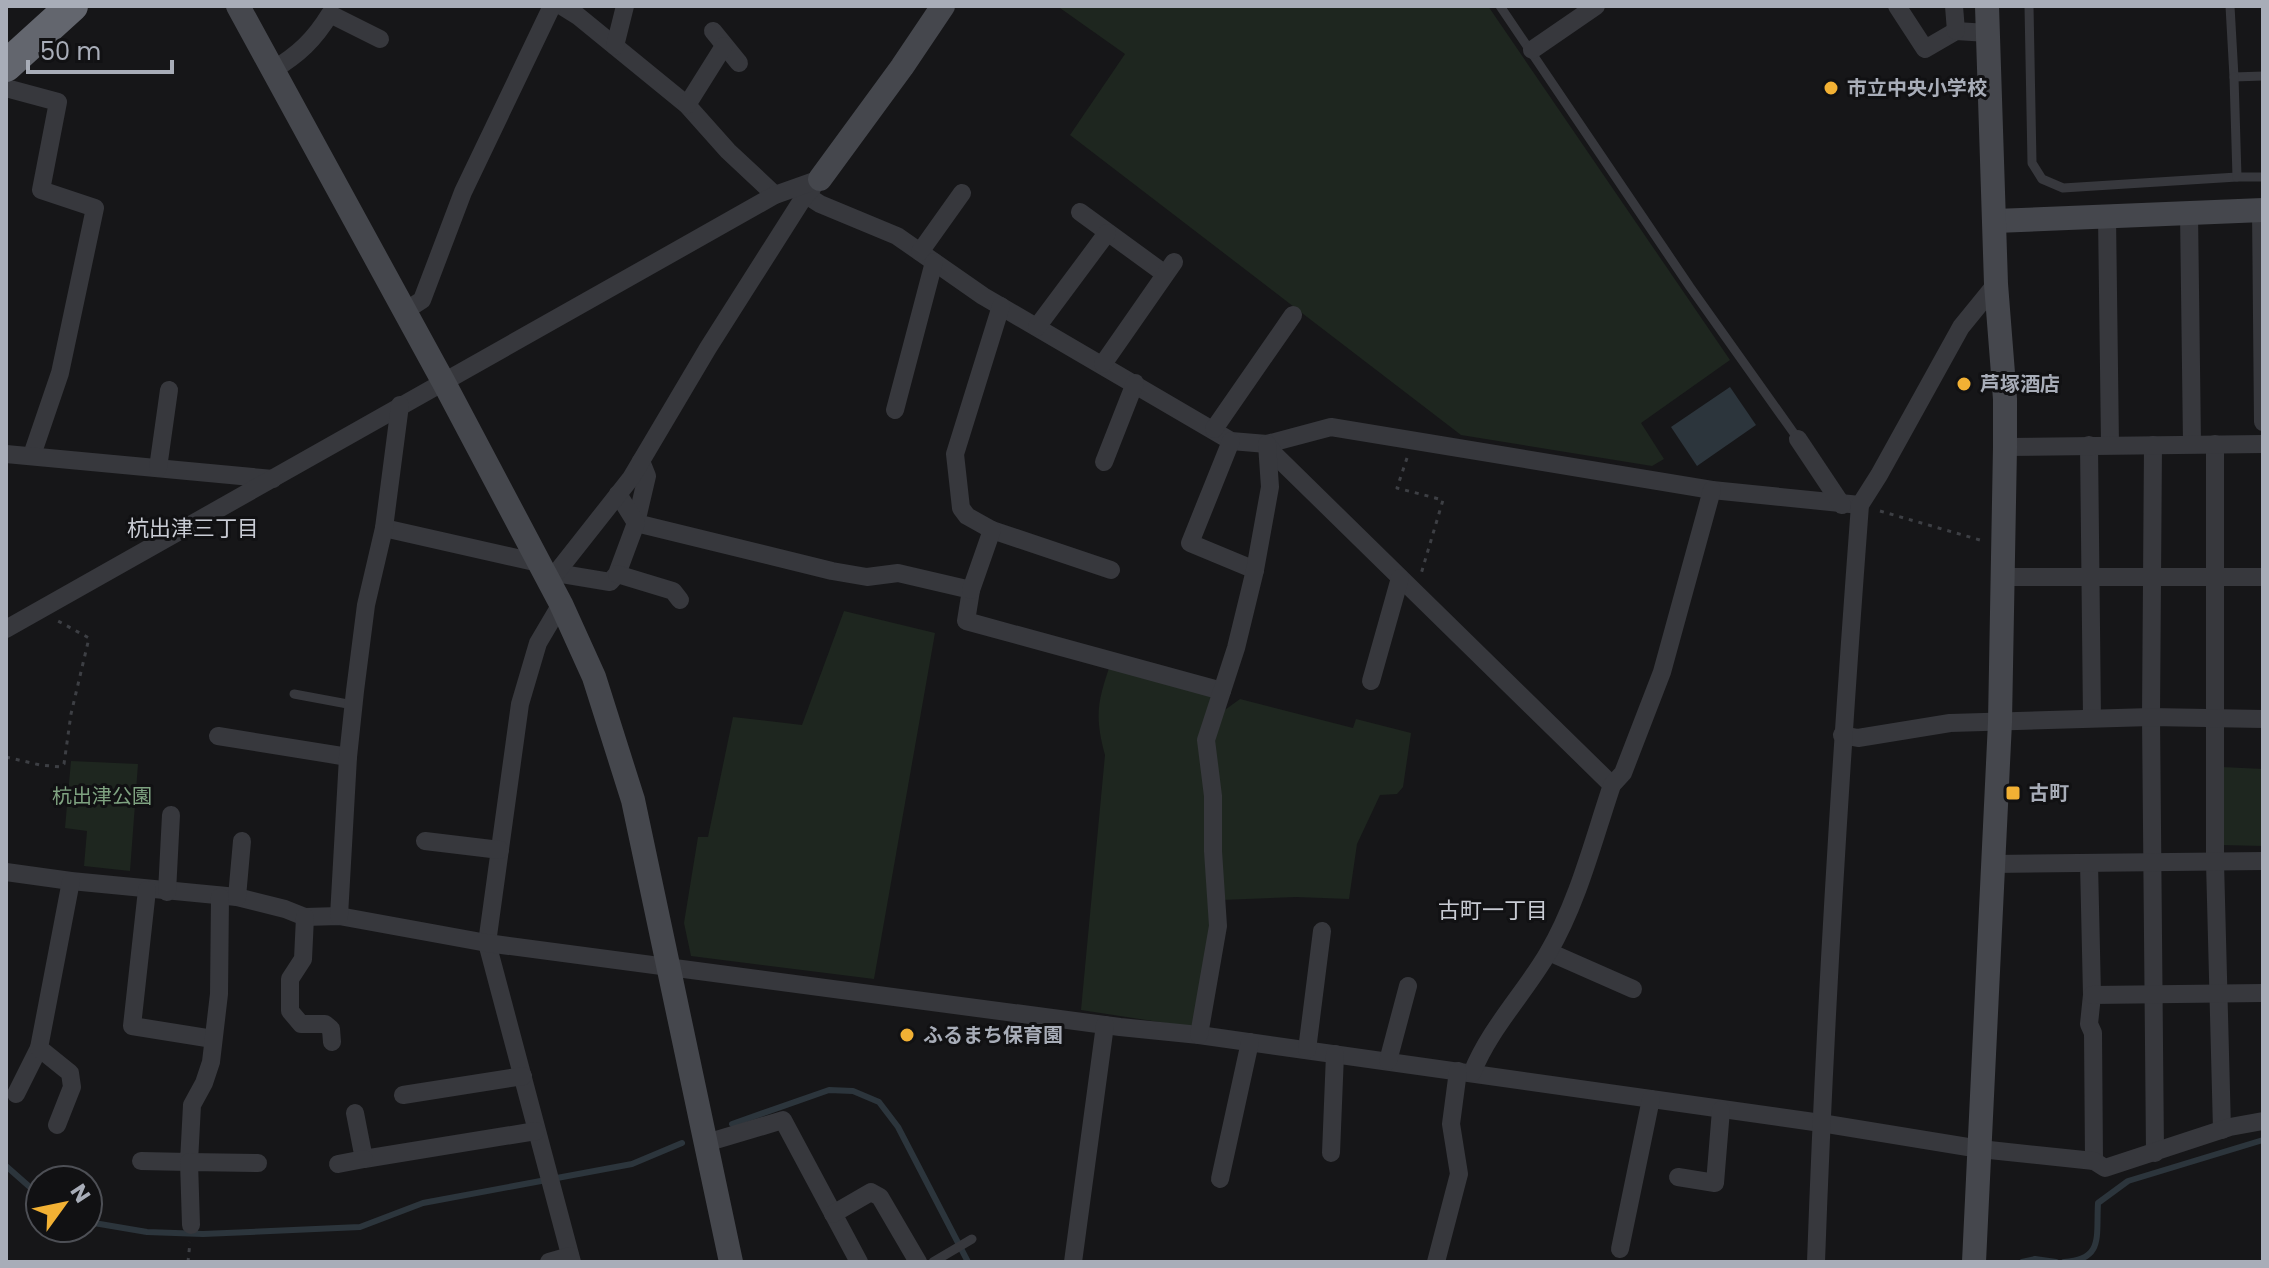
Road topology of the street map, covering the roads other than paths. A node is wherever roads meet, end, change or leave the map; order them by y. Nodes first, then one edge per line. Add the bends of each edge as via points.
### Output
1 (72, 6) edge
2 (238, 6) edge
3 (552, 6) edge
4 (562, 6) edge
5 (625, 6) edge
6 (943, 6) edge
7 (1500, 6) edge
8 (1596, 6) edge
9 (1897, 6) edge
10 (1954, 6) edge
11 (1987, 6) edge
12 (2029, 6) edge
13 (2230, 6) edge
14 (1956, 31) junction
15 (1988, 33) junction
16 (380, 39) dead end
17 (615, 46) junction
18 (1532, 50) junction
19 (739, 63) dead end
20 (6, 66) edge
21 (273, 70) junction
22 (2263, 76) edge
23 (2234, 77) junction
24 (6, 88) edge
25 (687, 105) junction
26 (2237, 177) junction
27 (2263, 177) edge
28 (813, 187) junction
29 (962, 193) dead end
30 (775, 195) junction
31 (2262, 210) edge
32 (1080, 212) dead end
33 (2189, 212) junction
34 (2107, 216) junction
35 (1995, 221) junction
36 (1107, 233) junction
37 (927, 257) junction
38 (1996, 284) junction
39 (1001, 306) junction
40 (405, 311) junction
41 (1293, 315) dead end
42 (1037, 327) junction
43 (1103, 364) junction
44 (907, 365) junction
45 (925, 372) dead end
46 (443, 381) junction
47 (1135, 383) junction
48 (169, 390) dead end
49 (400, 405) junction
50 (895, 410) dead end
51 (2263, 422) edge
52 (1214, 429) junction
53 (1798, 439) joint
54 (1231, 441) junction
55 (1267, 444) junction
56 (2110, 444) junction
57 (2192, 444) junction
58 (2215, 444) junction
59 (2263, 444) edge
60 (2089, 445) junction
61 (2153, 445) junction
62 (2005, 447) junction
63 (6, 454) edge
64 (32, 455) junction
65 (641, 461) junction
66 (1104, 462) dead end
67 (158, 468) junction
68 (273, 479) junction
69 (1712, 490) junction
70 (618, 494) junction
71 (1851, 505) junction
72 (636, 523) junction
73 (384, 528) junction
74 (992, 530) junction
75 (1111, 570) dead end
76 (1255, 570) junction
77 (548, 573) junction
78 (617, 574) junction
79 (2215, 575) junction
80 (2152, 576) junction
81 (2003, 577) junction
82 (2090, 577) junction
83 (2263, 577) edge
84 (1400, 578) junction
85 (971, 590) junction
86 (680, 600) dead end
87 (561, 604) junction
88 (6, 629) edge
89 (1371, 681) dead end
90 (1222, 691) junction
91 (294, 694) dead end
92 (353, 705) junction
93 (2151, 717) junction
94 (2215, 717) junction
95 (2092, 718) junction
96 (2263, 719) edge
97 (2000, 722) junction
98 (1842, 735) junction
99 (218, 736) dead end
100 (348, 757) junction
101 (1612, 785) junction
102 (171, 815) dead end
103 (242, 841) dead end
104 (425, 841) dead end
105 (500, 850) junction
106 (2263, 861) edge
107 (2153, 862) junction
108 (2215, 862) junction
109 (2089, 863) junction
110 (1993, 864) junction
111 (6, 872) edge
112 (71, 881) junction
113 (147, 890) junction
114 (167, 892) junction
115 (228, 897) junction
116 (339, 916) junction
117 (305, 917) junction
118 (1322, 931) dead end
119 (487, 943) junction
120 (1549, 952) junction
121 (668, 965) junction
122 (1408, 986) dead end
123 (1633, 989) dead end
124 (2216, 992) junction
125 (2263, 993) edge
126 (2092, 995) junction
127 (2154, 995) junction
128 (1105, 1025) junction
129 (1199, 1035) junction
130 (213, 1039) junction
131 (332, 1042) dead end
132 (1250, 1042) junction
133 (39, 1048) junction
134 (1307, 1050) junction
135 (1335, 1054) junction
136 (1388, 1061) junction
137 (1465, 1072) junction
138 (523, 1076) junction
139 (16, 1094) dead end
140 (403, 1095) dead end
141 (1651, 1099) junction
142 (1721, 1110) junction
143 (355, 1113) dead end
144 (2263, 1121) edge
145 (1821, 1123) junction
146 (57, 1125) dead end
147 (2222, 1130) junction
148 (536, 1131) junction
149 (706, 1143) junction
150 (1980, 1149) junction
151 (1331, 1153) dead end
152 (2155, 1153) junction
153 (364, 1159) junction
154 (141, 1161) dead end
155 (2094, 1161) junction
156 (189, 1162) junction
157 (258, 1163) dead end
158 (338, 1164) dead end
159 (1678, 1177) dead end
160 (1220, 1179) dead end
161 (833, 1214) junction
162 (191, 1225) dead end
163 (972, 1239) dead end
164 (1620, 1249) dead end
165 (571, 1259) edge
166 (549, 1262) edge
167 (731, 1262) edge
168 (859, 1262) edge
169 (918, 1262) edge
170 (933, 1262) edge
171 (1073, 1262) edge
172 (1436, 1262) edge
173 (1816, 1262) edge
174 (1974, 1262) edge

1 - 20 highway
2 - 21 street
3 - 40 street via 463,192 422,300
4 - 17 street
5 - 17 street
6 - 28 street
7 - 18 lane
8 - 18 street
9 - 14 street via 1925,49
10 - 14 street
11 - 15 street
12 - 26 lane via 2032,163 2042,179 2063,188
13 - 23 lane
14 - 15 street
15 - 35 street
16 - 21 street via 330,14 299,54
17 - 25 street
18 - 53 lane
19 - 25 street via 718,39
21 - 40 street
22 - 23 lane
23 - 26 lane
24 - 64 street via 58,102 41,190 95,208 60,373
25 - 30 street
26 - 27 lane
28 - 30 street
28 - 37 street via 820,204 897,236
28 - 65 street
29 - 37 street
30 - 46 street
31 - 33 street
31 - 51 street
32 - 36 street
33 - 34 street
33 - 57 street
34 - 35 street
34 - 56 street
35 - 38 street
36 - 42 street
36 - 43 street via 1170,268
37 - 39 street
37 - 44 street
38 - 62 street
38 - 71 street via 1961,327 1879,475
39 - 42 street
39 - 74 street via 955,454 961,508
40 - 46 street
41 - 52 street
42 - 43 street
43 - 47 street
44 - 45 street
44 - 50 street
46 - 49 street
46 - 77 street
47 - 52 street
47 - 66 street
48 - 67 street
49 - 68 street
49 - 73 street
52 - 54 street
53 - 71 street
54 - 55 street
54 - 76 street via 1182,540
55 - 69 street via 1331,427
55 - 76 street via 1270,487
55 - 84 street
56 - 60 street
56 - 61 street
57 - 58 street
57 - 61 street
58 - 59 street
58 - 79 street
60 - 62 street
60 - 82 street
61 - 80 street
62 - 81 street
63 - 64 street
64 - 67 street
65 - 70 street
65 - 72 street via 647,476
67 - 68 street
68 - 88 street
69 - 71 street
69 - 101 street via 1662,672 1623,773
70 - 72 street
70 - 77 street
71 - 98 street
72 - 78 street
72 - 85 street via 832,571 867,577 898,573
73 - 77 street
73 - 92 street via 366,605
74 - 75 street
74 - 85 street
76 - 90 street
77 - 78 street via 610,582
77 - 87 street
78 - 86 street via 673,591
79 - 80 street
79 - 83 street
79 - 94 street
80 - 82 street
80 - 93 street
81 - 82 street
81 - 97 street
82 - 95 street
84 - 89 street
84 - 101 street
85 - 90 street via 966,621
87 - 105 street via 538,643 520,704
87 - 121 street via 594,677 633,800
90 - 129 street via 1206,740 1218,926
91 - 92 lane
92 - 100 street
93 - 94 street
93 - 95 street
93 - 107 street
94 - 96 street
94 - 108 street
95 - 97 street
97 - 98 street via 1950,723 1858,738
97 - 110 street
98 - 145 street
99 - 100 street
100 - 116 street
101 - 120 street
102 - 114 street
103 - 115 street
104 - 105 street
105 - 119 street
106 - 108 street
107 - 108 street
107 - 109 street
107 - 127 street
108 - 124 street
109 - 110 street
109 - 126 street
110 - 150 street
111 - 112 street
112 - 113 street
112 - 133 street
113 - 114 street
113 - 130 street via 132,1026
114 - 115 street
115 - 117 street
115 - 130 street
116 - 117 street
116 - 119 street
117 - 131 street via 303,959 290,979 290,1011 301,1024 325,1024
118 - 134 street
119 - 121 street
119 - 138 street
120 - 123 street
120 - 137 street
121 - 128 street
121 - 149 street
122 - 136 street
124 - 125 street
124 - 127 street
124 - 147 street
126 - 127 street
126 - 155 street
127 - 152 street
128 - 129 street
128 - 171 street
129 - 132 street
130 - 156 street via 211,1062 192,1105
132 - 134 street
132 - 160 street
133 - 139 street
133 - 146 street via 70,1073 72,1087
134 - 135 street
135 - 136 street
135 - 151 street
136 - 137 street
137 - 141 street
137 - 172 street via 1451,1124 1459,1174
138 - 140 street
138 - 148 street
141 - 142 street
141 - 164 street
142 - 145 street
142 - 159 street via 1715,1183
143 - 153 street
144 - 147 street
145 - 150 street
145 - 173 street
147 - 152 street
148 - 153 street
148 - 165 street
149 - 161 street via 783,1120
149 - 167 street
150 - 155 street
150 - 174 street
152 - 155 street via 2105,1168
153 - 158 street
154 - 156 street
156 - 157 street
156 - 162 street
161 - 168 street
161 - 169 street via 871,1192 880,1197
163 - 170 lane
165 - 166 street

